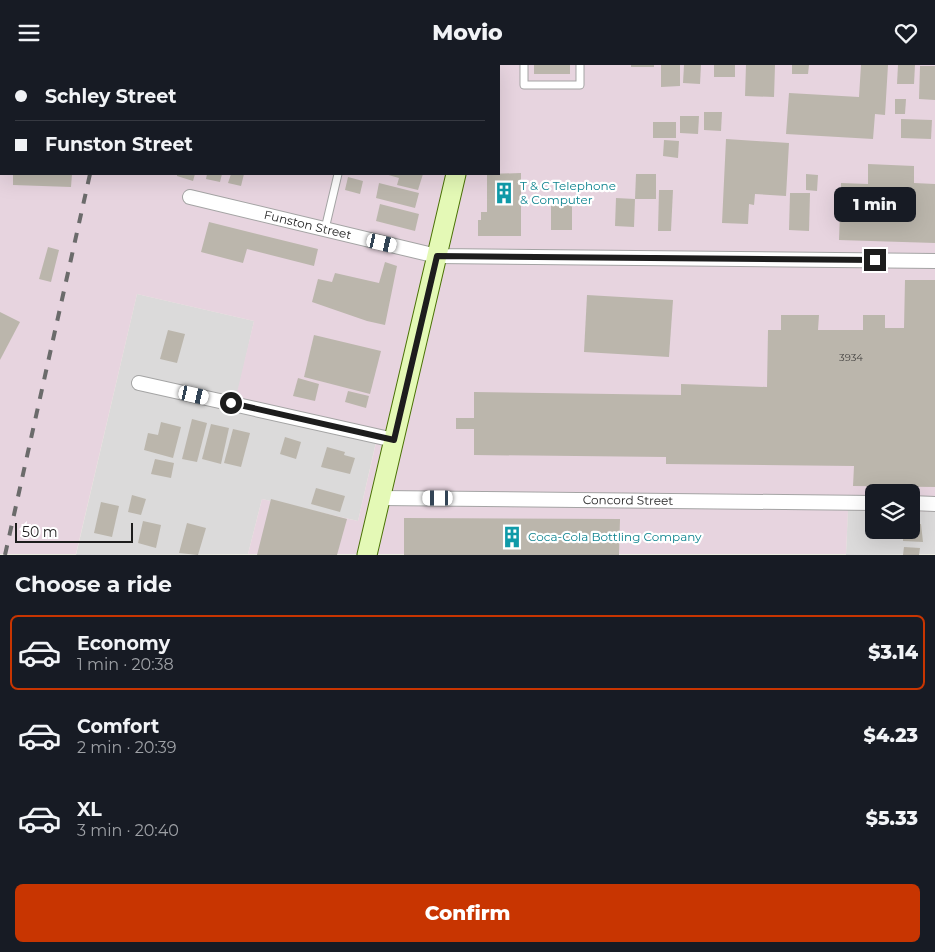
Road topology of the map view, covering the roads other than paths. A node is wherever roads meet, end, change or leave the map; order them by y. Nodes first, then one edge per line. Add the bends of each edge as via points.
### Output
1 (524, 65) edge
2 (580, 65) edge
3 (338, 175) edge
4 (456, 175) edge
5 (190, 197) dead end
6 (325, 229) junction
7 (437, 256) junction
8 (935, 261) edge
9 (139, 383) dead end
10 (394, 440) junction
11 (380, 498) junction
12 (865, 503) edge
13 (920, 503) edge
14 (935, 504) edge
15 (367, 555) edge

1 - 2 lane via 524,85 580,85
3 - 6 lane
4 - 7 main road
5 - 6 street, Funston Street
6 - 7 street, Funston Street
7 - 8 street, Funston Street
7 - 10 main road
9 - 10 street
10 - 11 main road
11 - 12 street, Concord Street
11 - 15 main road
13 - 14 street

